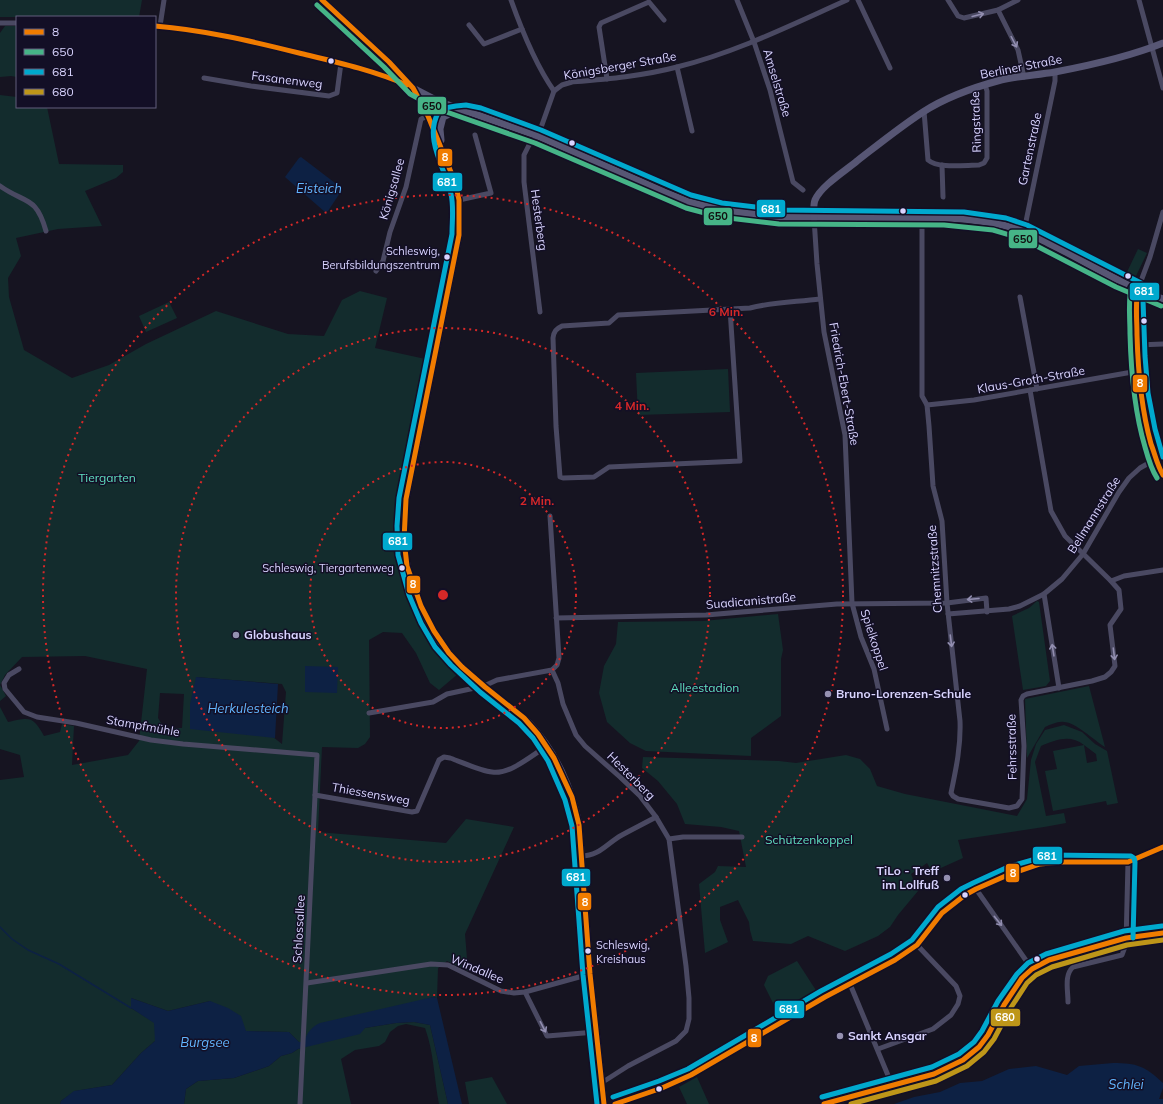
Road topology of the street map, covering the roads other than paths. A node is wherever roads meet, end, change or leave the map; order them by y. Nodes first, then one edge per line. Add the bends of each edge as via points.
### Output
1 (164, 0) edge
2 (322, 0) edge
3 (511, 0) edge
4 (737, 0) edge
5 (847, 0) edge
6 (858, 0) edge
7 (948, 0) edge
8 (1018, 0) edge
9 (1139, 0) edge
10 (998, 10) junction
11 (664, 20) dead end
12 (0, 23) edge
13 (16, 23) edge
14 (469, 25) dead end
15 (158, 26) edge
16 (522, 29) junction
17 (754, 42) junction
18 (1163, 43) edge
19 (1152, 48) junction
20 (341, 63) junction
21 (678, 68) junction
22 (890, 68) dead end
23 (1056, 72) junction
24 (1024, 77) junction
25 (204, 78) dead end
26 (607, 79) junction
27 (985, 85) junction
28 (413, 88) junction
29 (1163, 88) edge
30 (554, 91) junction
31 (924, 111) junction
32 (470, 112) junction
33 (428, 116) junction
34 (692, 131) dead end
35 (476, 135) dead end
36 (538, 136) junction
37 (442, 149) junction
38 (942, 165) junction
39 (0, 186) edge
40 (803, 190) dead end
41 (942, 197) dead end
42 (459, 200) junction
43 (1163, 212) edge
44 (814, 218) junction
45 (922, 218) junction
46 (46, 231) dead end
47 (1024, 231) junction
48 (376, 271) dead end
49 (1138, 289) junction
50 (1020, 297) dead end
51 (820, 299) junction
52 (1163, 299) edge
53 (730, 309) junction
54 (540, 312) dead end
55 (1163, 344) edge
56 (1138, 345) junction
57 (1138, 371) junction
58 (1037, 389) junction
59 (1030, 390) junction
60 (927, 405) junction
61 (1156, 459) junction
62 (1163, 475) edge
63 (550, 516) dead end
64 (1083, 554) junction
65 (1163, 570) edge
66 (1111, 580) junction
67 (1044, 594) junction
68 (947, 602) junction
69 (852, 603) junction
70 (987, 612) junction
71 (948, 614) junction
72 (556, 618) junction
73 (19, 669) dead end
74 (552, 670) junction
75 (484, 686) junction
76 (1059, 688) junction
77 (369, 713) dead end
78 (887, 729) dead end
79 (547, 746) junction
80 (317, 756) joint
81 (315, 795) junction
82 (1022, 799) joint
83 (656, 817) junction
84 (742, 837) dead end
85 (669, 839) junction
86 (1163, 847) edge
87 (581, 856) junction
88 (1128, 862) junction
89 (976, 890) junction
90 (1163, 933) edge
91 (1126, 938) junction
92 (917, 945) junction
93 (1032, 969) junction
94 (590, 974) junction
95 (306, 983) junction
96 (850, 984) junction
97 (525, 992) junction
98 (1068, 1002) dead end
99 (596, 1032) junction
100 (878, 1049) junction
101 (601, 1081) junction
102 (892, 1085) junction
103 (300, 1104) edge
104 (604, 1104) edge
105 (615, 1104) edge
106 (824, 1104) edge

1 - 15 street
2 - 28 street via 390,62
3 - 16 street
4 - 17 street, Amselstraße
5 - 17 street, Königsberger Straße
6 - 22 street
7 -> 10 street via 958,16 964,18
8 - 10 street
9 - 19 street
10 -> 24 street via 1018,50
11 - 26 street via 649,2 601,23 599,27
12 - 13 street
14 - 16 street via 484,44
15 - 20 street via 197,30
16 - 30 street via 545,79
17 - 21 street, Königsberger Straße
17 - 40 street, Amselstraße via 770,90 793,182
18 - 19 street, Berliner Straße
19 - 23 street, Berliner Straße
19 - 29 street
20 - 25 street, Fasanenweg via 337,93 329,96
20 - 28 street via 372,71
21 - 26 street, Königsberger Straße
21 - 34 street
23 - 24 street, Berliner Straße
23 - 47 street, Gartenstraße
24 - 27 street, Berliner Straße
26 - 30 street, Königsberger Straße via 572,82
27 - 31 street, Berliner Straße
27 - 38 street, Ringstraße via 987,158 984,163 978,165
28 - 32 street via 440,102
28 - 33 street
30 - 36 street, Hesterberg
31 - 38 street via 928,160
31 - 44 street, Berliner Straße via 818,194 814,203
32 - 36 street
32 - 37 street via 451,113 444,117 440,129
33 - 37 street
33 - 48 street, Königsallee via 421,119 406,187 383,261
35 - 42 street via 491,193
36 - 44 street via 689,202 747,214
36 - 54 street, Hesterberg via 529,145 524,156 524,182
37 - 42 street
38 - 41 street
39 - 46 street via 30,202 40,214
42 - 75 street via 460,222 456,248 406,499 404,539 406,560 418,601 426,618 448,652 472,678
43 - 49 street
44 - 45 street
44 - 51 street, Friedrich-Ebert-Straße
45 - 47 street via 977,221
45 - 60 street, Chemnitzstraße via 922,396
47 - 49 street
49 - 52 street
49 - 56 street
50 - 58 street
51 - 53 street
51 - 69 street, Friedrich-Ebert-Straße via 824,332 845,435
53 - 53 street via 618,315 609,323 562,326 557,329 553,338 560,477 594,477 609,467 740,461
55 - 56 street
56 - 57 street
57 - 58 street, Klaus-Groth-Straße
57 - 61 street via 1144,422
58 - 59 street, Klaus-Groth-Straße
59 - 60 street, Klaus-Groth-Straße
59 - 64 street via 1052,511 1065,536
60 - 68 street, Chemnitzstraße via 932,486 942,521
61 - 62 street
61 - 64 street, Bellmannstraße via 1129,478
63 - 72 street
64 - 66 street
64 - 67 street, Bellmannstraße via 1062,579
65 - 66 street
66 -> 76 street via 1119,590 1121,609 1110,625 1115,666 1105,677
67 - 70 street, Bellmannstraße via 1020,606
76 -> 67 street
68 - 69 street, Suadicanistraße
70 -> 68 street via 986,598
68 - 71 street, Chemnitzstraße
69 - 72 street, Suadicanistraße via 706,615
69 - 78 street, Spielkoppel via 861,637 874,669
70 - 71 street, Bellmannstraße
71 -> 82 street, Chemnitzstraße via 961,726 951,793 958,798 1009,808 1016,806
72 - 74 street via 559,658
73 - 80 street, Stampfmühle via 9,675 4,682 5,689 24,712 37,717 159,741
74 - 75 street via 497,680
74 - 83 street, Hesterberg via 558,683 562,704 576,735 640,796
75 - 77 street via 447,694 433,702
75 - 79 street via 528,722
76 - 82 street, Fehrsstraße via 1023,696 1021,700 1024,746
79 - 81 street, Thiessensweg via 508,771 500,772 491,772 444,757 439,760 417,811
79 - 87 street via 575,803
80 - 81 street, Schlossallee
81 - 95 street, Schlossallee
83 - 85 street, Hesterberg
83 - 87 street via 621,836 597,853
84 - 85 street
85 - 101 street, Hesterberg via 689,998 688,1025 686,1032 676,1041
86 - 88 street
87 - 94 street
88 - 89 street via 1051,862 1010,874
88 - 91 street
89 - 92 street via 964,895 942,912
89 -> 93 street
90 - 91 street
91 - 93 street via 1049,960
91 - 98 street via 1122,955 1073,966 1069,970
92 - 96 street
92 - 100 street via 956,986 960,996 958,1004 933,1030
93 - 102 street via 1014,988 979,1047 963,1060 934,1074
94 - 97 street, Windallee
94 - 99 street
95 - 97 street, Windallee via 431,964 448,965 501,991
95 - 103 street, Schlossallee
96 - 100 street
96 - 105 street via 691,1075
97 -> 99 street via 547,1036
99 - 101 street
100 - 102 street
101 - 104 street
102 - 106 street

